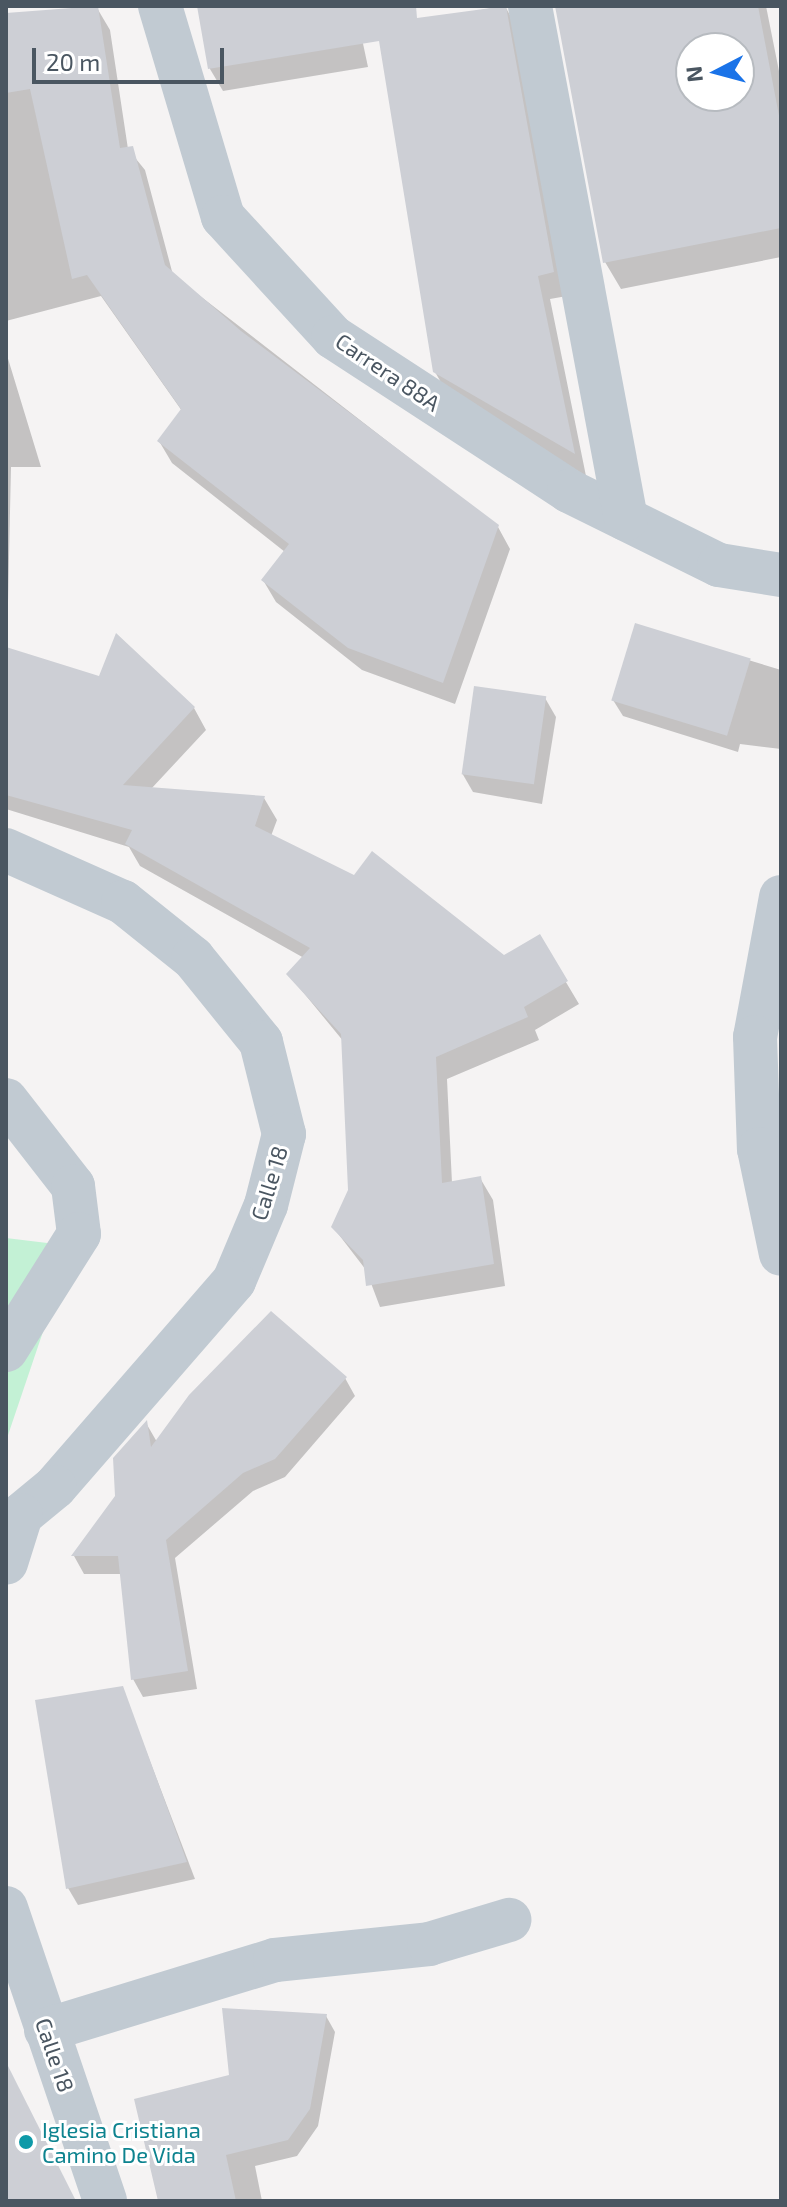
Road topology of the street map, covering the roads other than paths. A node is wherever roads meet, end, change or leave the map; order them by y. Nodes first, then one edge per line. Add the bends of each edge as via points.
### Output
1 (160, 6) edge
2 (530, 6) edge
3 (626, 519) junction
4 (780, 582) edge
5 (6, 850) edge
6 (781, 897) edge
7 (6, 1100) edge
8 (781, 1254) edge
9 (6, 1350) edge
10 (8, 1547) edge
11 (6, 1912) edge
12 (509, 1920) dead end
13 (46, 2030) junction
14 (105, 2201) edge

1 - 3 street, Carrera 88A via 223,217 333,337 569,491
2 - 3 street
3 - 4 street, Carrera 88A via 719,565
5 - 10 street, Calle 18 via 123,902 193,958 261,1042 284,1134 234,1281 55,1487 21,1515
6 - 8 street via 755,1037 759,1149
7 - 9 street via 73,1186 79,1234
11 - 13 street, Calle 18
12 - 13 street via 429,1944 275,1960
13 - 14 street, Calle 18

